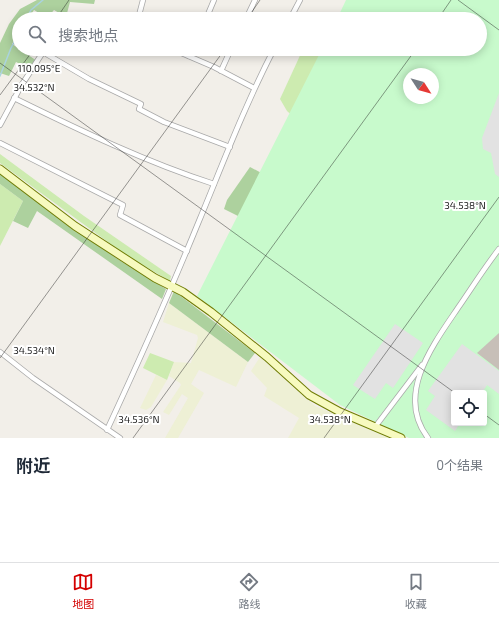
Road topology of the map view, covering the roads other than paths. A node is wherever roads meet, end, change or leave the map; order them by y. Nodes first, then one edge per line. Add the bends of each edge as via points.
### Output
1 (143, 0) edge
2 (214, 0) edge
3 (255, 0) edge
4 (300, 0) edge
5 (140, 12) edge
6 (209, 12) edge
7 (249, 12) edge
8 (294, 12) edge
9 (41, 56) edge
10 (52, 56) edge
11 (189, 56) edge
12 (228, 56) edge
13 (270, 56) edge
14 (221, 71) junction
15 (254, 88) junction
16 (14, 98) junction
17 (0, 125) edge
18 (0, 143) edge
19 (230, 147) junction
20 (0, 169) edge
21 (214, 184) junction
22 (499, 249) edge
23 (186, 251) junction
24 (172, 286) junction
25 (0, 352) edge
26 (425, 360) junction
27 (375, 427) junction
28 (107, 430) junction
29 (120, 438) edge
30 (401, 438) edge
31 (428, 438) edge

1 - 5 street
2 - 6 street
3 - 7 street
4 - 8 street
9 - 16 street
10 - 19 street via 89,79 141,104 139,109 164,122
11 - 14 street
12 - 14 street
13 - 15 street
14 - 15 street
15 - 19 street
16 - 17 street
16 - 21 street via 125,149
18 - 23 street via 123,205 120,215
19 - 21 street
20 - 24 street via 75,226 155,278
21 - 23 street
22 - 26 street
23 - 24 street
24 - 27 street via 205,308 267,357 309,395 330,408
24 - 28 street
25 - 28 street
26 - 27 street
26 - 31 street via 418,384 416,408 419,422
27 - 30 street
28 - 29 street

